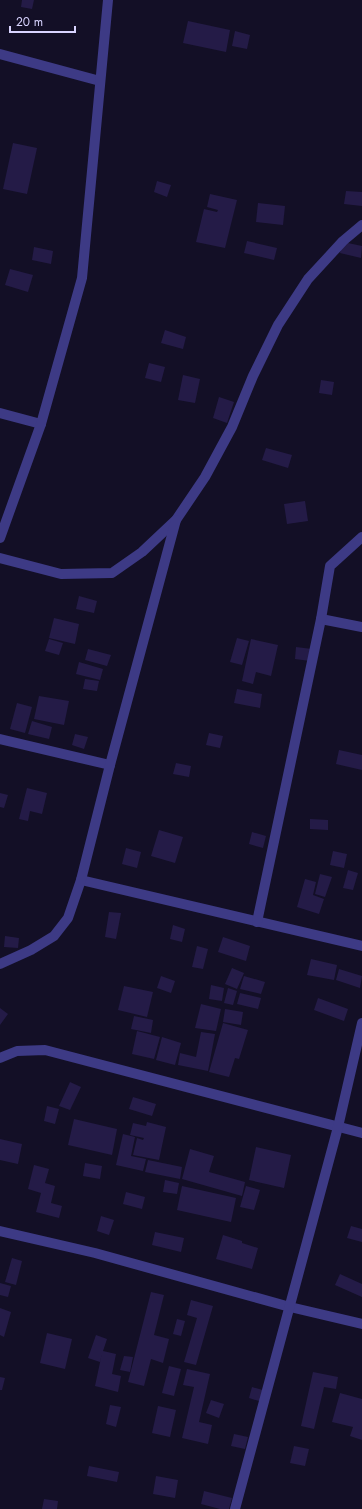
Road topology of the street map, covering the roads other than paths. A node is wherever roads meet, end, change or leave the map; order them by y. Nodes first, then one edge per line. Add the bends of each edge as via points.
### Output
1 (108, 0) edge
2 (0, 54) edge
3 (100, 81) junction
4 (362, 225) edge
5 (0, 413) edge
6 (41, 424) junction
7 (176, 520) junction
8 (362, 537) edge
9 (0, 538) edge
10 (0, 558) edge
11 (321, 619) junction
12 (362, 627) edge
13 (0, 739) edge
14 (110, 765) junction
15 (81, 880) junction
16 (257, 922) junction
17 (362, 946) edge
18 (0, 964) edge
19 (362, 1023) edge
20 (0, 1058) edge
21 (338, 1127) junction
22 (362, 1133) edge
23 (0, 1231) edge
24 (290, 1307) junction
25 (362, 1324) edge
26 (235, 1509) edge

1 - 3 street
2 - 3 street
3 - 6 street via 82,278
4 - 7 street via 343,241 308,279 278,325 232,427 205,477
5 - 6 street
6 - 9 street
7 - 10 street via 142,552 112,573 61,574
7 - 14 street
8 - 11 street via 330,566
11 - 12 street
11 - 16 street
13 - 14 street
14 - 15 street
15 - 16 street
15 - 18 street via 68,918 54,936
16 - 17 street
19 - 21 street
20 - 21 street via 17,1051 45,1050
21 - 22 street
21 - 24 street
23 - 24 street via 95,1253
24 - 25 street
24 - 26 street

